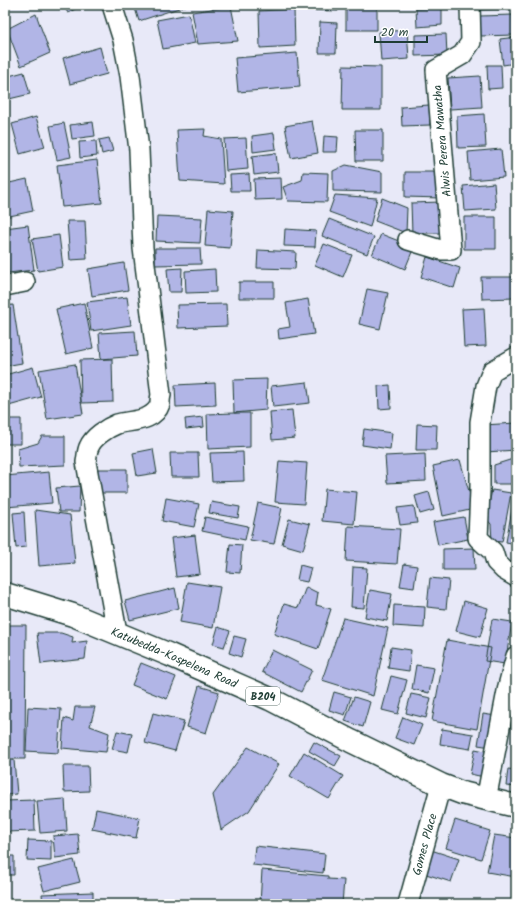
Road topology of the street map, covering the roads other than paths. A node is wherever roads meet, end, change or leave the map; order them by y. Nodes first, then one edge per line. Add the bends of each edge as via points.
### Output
1 (112, 5) edge
2 (470, 5) edge
3 (408, 240) dead end
4 (25, 282) dead end
5 (5, 286) edge
6 (516, 357) edge
7 (516, 577) edge
8 (5, 594) edge
9 (117, 632) junction
10 (516, 656) edge
11 (441, 785) junction
12 (486, 800) junction
13 (516, 806) edge
14 (408, 904) edge

1 - 9 street via 123,40 130,76 139,150 143,248 161,395 160,405 153,414 145,419 116,424 97,436 88,448 86,462
2 - 3 street, Alwis Perera Mawatha via 471,42 462,55 436,70 452,250 441,250
4 - 5 street
6 - 7 street via 492,371 486,386 480,422 478,538 493,552 496,562
8 - 9 main road, Katubedda-Kospelena Road / B204
9 - 11 main road, Katubedda-Kospelena Road / B204 via 270,699
10 - 12 street
11 - 12 main road, Katubedda-Kospelena Road / B204
11 - 14 street, Gomes Place
12 - 13 main road, Katubedda-Kospelena Road / B204

